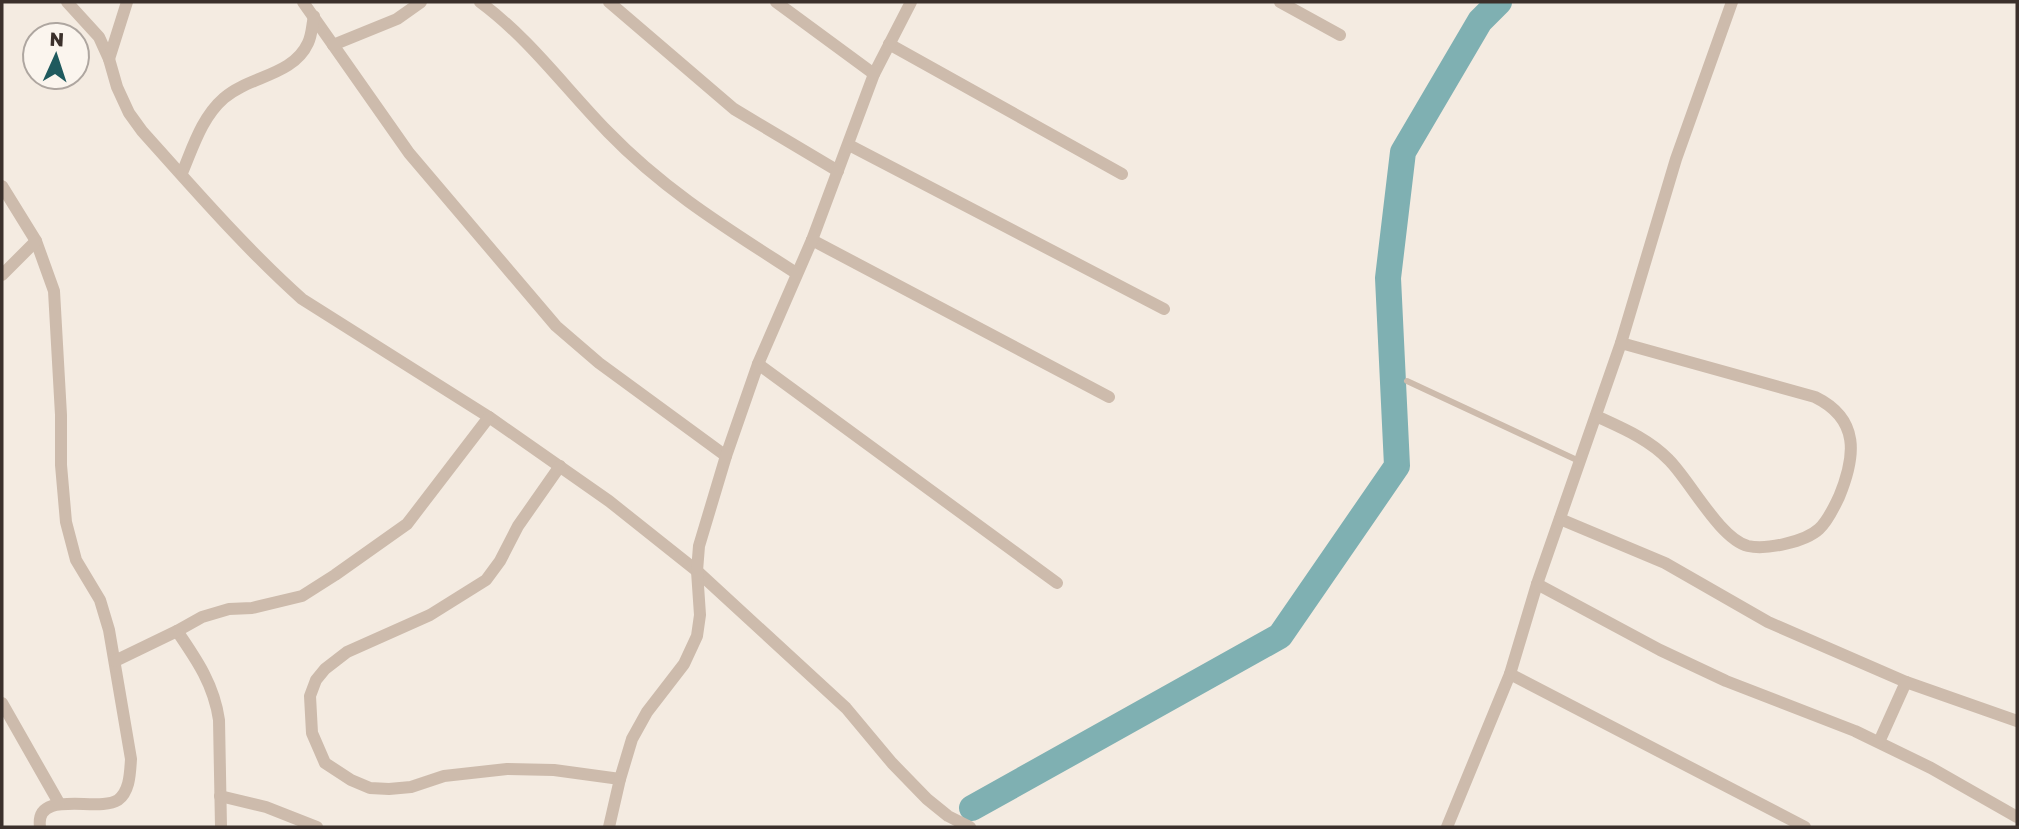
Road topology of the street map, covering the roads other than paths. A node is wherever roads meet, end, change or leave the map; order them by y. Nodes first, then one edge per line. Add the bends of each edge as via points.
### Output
1 (67, 2) edge
2 (127, 2) edge
3 (303, 2) edge
4 (421, 2) edge
5 (480, 2) edge
6 (609, 2) edge
7 (776, 2) edge
8 (911, 2) edge
9 (1280, 2) edge
10 (1732, 2) edge
11 (314, 16) junction
12 (1340, 35) dead end
13 (889, 44) junction
14 (333, 45) junction
15 (109, 58) junction
16 (874, 74) junction
17 (849, 145) junction
18 (838, 171) junction
19 (182, 173) junction
20 (1122, 174) dead end
21 (2, 186) edge
22 (812, 240) junction
23 (36, 242) junction
24 (796, 273) junction
25 (2, 275) edge
26 (1164, 309) dead end
27 (1621, 343) junction
28 (758, 364) junction
29 (1407, 381) dead end
30 (1109, 397) dead end
31 (1596, 416) junction
32 (489, 417) junction
33 (726, 456) junction
34 (1580, 461) junction
35 (559, 466) junction
36 (1560, 519) junction
37 (697, 571) junction
38 (1057, 583) dead end
39 (1537, 584) junction
40 (177, 631) junction
41 (115, 661) junction
42 (1510, 674) junction
43 (1906, 682) junction
44 (2, 703) edge
45 (2017, 721) edge
46 (1879, 742) junction
47 (620, 779) junction
48 (220, 796) junction
49 (59, 803) junction
50 (2017, 817) edge
51 (40, 827) edge
52 (221, 827) edge
53 (317, 827) edge
54 (609, 827) edge
55 (970, 827) edge
56 (1447, 827) edge
57 (1805, 827) edge

1 - 15 street via 99,37
2 - 15 street
3 - 11 street
4 - 14 street via 397,19
5 - 24 street via 532,47 656,178
6 - 18 street via 734,109
7 - 16 street
8 - 13 street
9 - 12 street
10 - 27 street via 1676,159
11 - 14 street
11 - 19 street via 310,41 301,55 226,96 209,112
13 - 16 street
13 - 20 street
14 - 33 street via 409,153 556,326
15 - 19 street via 129,113
16 - 17 street
17 - 18 street
17 - 26 street
18 - 22 street
19 - 32 street via 302,299
21 - 23 street
22 - 24 street
22 - 30 street
23 - 25 street
23 - 41 street via 54,291 66,522 76,561 100,600
24 - 28 street
27 - 31 street
27 - 31 street via 1827,403 1847,427 1853,447 1846,479 1819,529 1770,547 1746,546 1727,534 1651,443
28 - 33 street
28 - 38 street
29 - 34 lane
31 - 34 street
32 - 35 street
32 - 40 street via 407,524 356,560 302,596 201,617
33 - 37 street via 699,546
34 - 36 street
35 - 37 street
35 - 47 street via 486,580 430,614 347,652 325,669 310,696 312,733 325,763 370,788 411,787 444,776 507,769 554,769
36 - 39 street
36 - 43 street via 1665,563 1768,621
37 - 47 street via 697,636 684,664 632,739
37 - 55 street via 846,708 927,799
39 - 42 street
39 - 46 street via 1727,681
40 - 41 street
40 - 48 street via 202,667 216,702
41 - 49 street via 131,759 130,780 118,799 107,804
42 - 56 street
42 - 57 street
43 - 45 street
43 - 46 street
44 - 49 street
46 - 50 street
47 - 54 street
48 - 52 street
48 - 53 street via 266,807
49 - 51 street via 42,813

